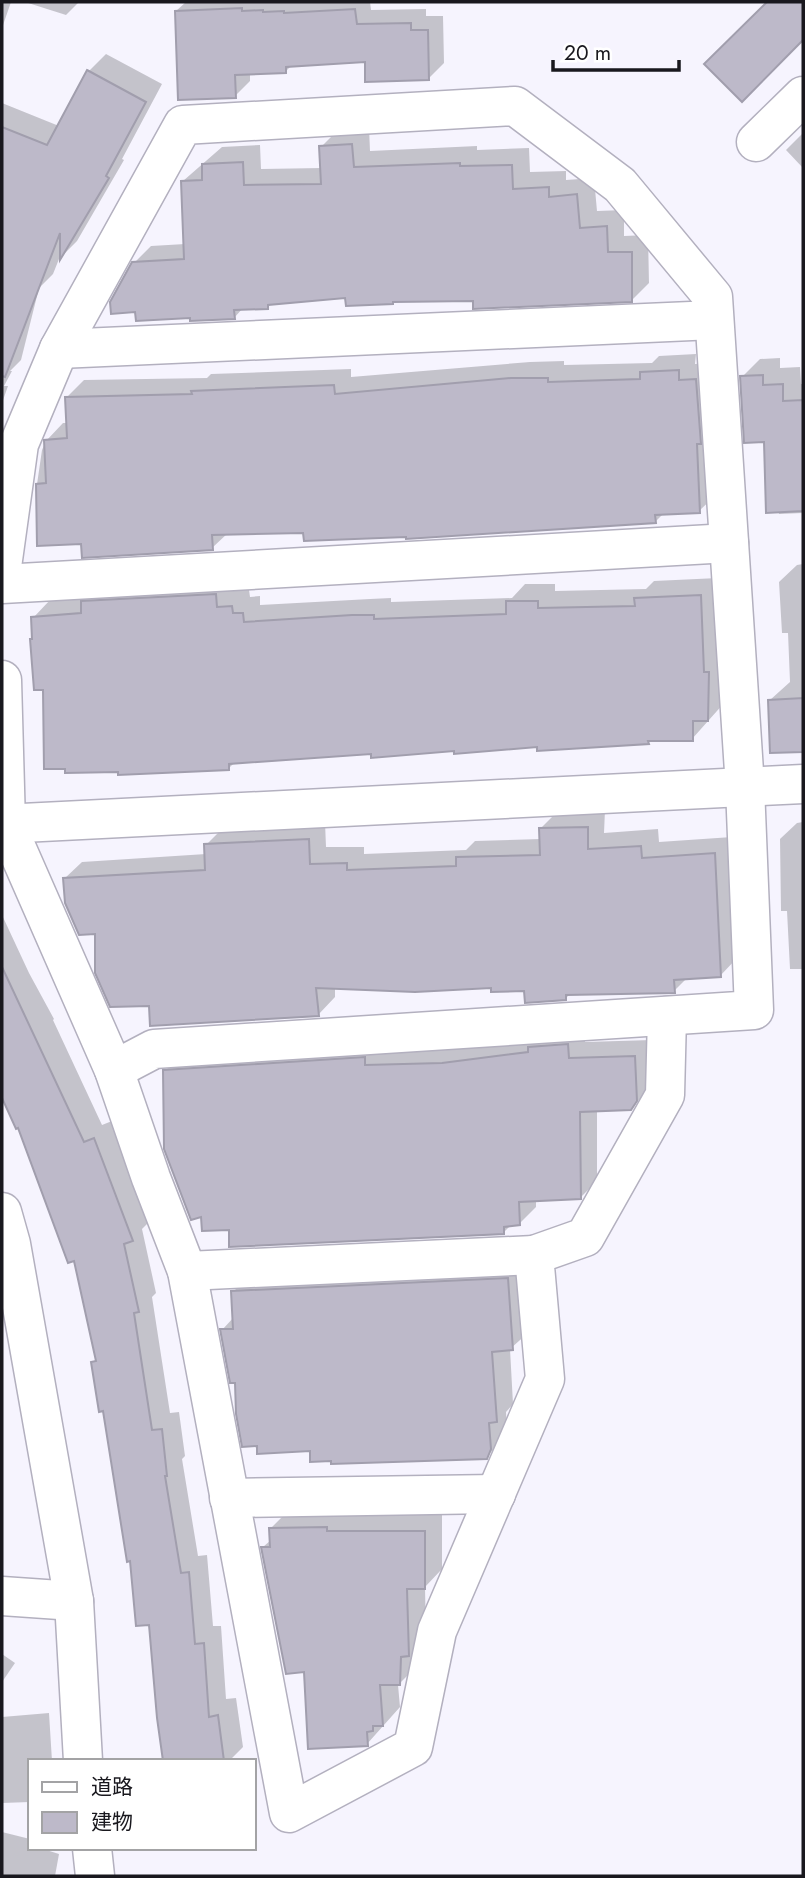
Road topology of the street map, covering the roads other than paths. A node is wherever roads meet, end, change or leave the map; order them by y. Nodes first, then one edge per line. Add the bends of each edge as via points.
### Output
1 (803, 96) edge
2 (756, 142) dead end
3 (714, 320) junction
4 (60, 349) junction
5 (729, 543) junction
6 (2, 567) edge
7 (2, 584) edge
8 (2, 680) edge
9 (803, 784) edge
10 (745, 787) junction
11 (4, 824) edge
12 (667, 1016) junction
13 (114, 1070) junction
14 (2, 1212) edge
15 (534, 1255) junction
16 (187, 1271) junction
17 (496, 1494) junction
18 (229, 1498) junction
19 (2, 1596) edge
20 (74, 1601) junction
21 (83, 1759) edge
22 (92, 1850) edge
23 (95, 1876) edge

1 - 2 street
3 - 4 street
3 - 4 street via 713,297 620,185 515,106 183,125
3 - 5 street
4 - 6 street via 19,444
5 - 7 street
5 - 10 street
8 - 11 street
9 - 10 street
10 - 11 street
10 - 12 street via 754,1010
11 - 13 street
12 - 13 street via 153,1049
12 - 15 street via 665,1095 585,1237
13 - 16 street
14 - 20 street
15 - 16 street
15 - 17 street via 545,1379
16 - 18 street
17 - 18 street
17 - 18 street via 437,1631 413,1747 289,1813
19 - 20 street
20 - 21 street
22 - 23 street

